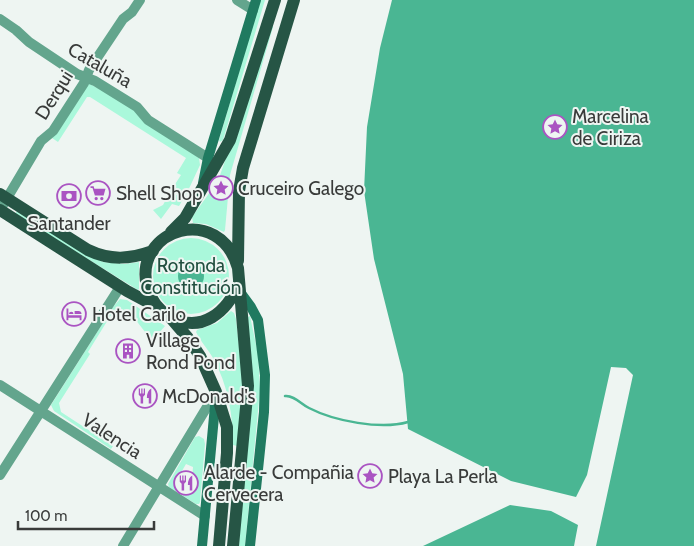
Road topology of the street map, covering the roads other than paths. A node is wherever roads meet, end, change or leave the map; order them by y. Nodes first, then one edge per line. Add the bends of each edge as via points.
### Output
1 (140, 0) edge
2 (237, 0) edge
3 (275, 0) edge
4 (294, 0) edge
5 (255, 5) edge
6 (0, 19) edge
7 (86, 78) junction
8 (208, 158) junction
9 (201, 191) junction
10 (3, 196) edge
11 (0, 210) edge
12 (167, 236) junction
13 (153, 251) junction
14 (238, 268) junction
15 (120, 287) junction
16 (239, 288) junction
17 (159, 308) junction
18 (170, 317) junction
19 (0, 385) edge
20 (216, 392) junction
21 (40, 411) junction
22 (0, 475) edge
23 (159, 487) junction
24 (204, 516) junction
25 (123, 546) edge
26 (202, 546) edge
27 (219, 546) edge
28 (233, 546) edge
29 (250, 546) edge

1 - 7 street, Derqui via 123,18
2 - 5 street
3 - 9 main road via 236,127
4 - 14 main road via 243,168 239,191
5 - 8 main road
6 - 7 street, Cataluña via 29,42
7 - 8 street, Cataluña via 136,107 148,120
7 - 10 street, Derqui via 53,131 41,141
8 - 9 main road
9 - 12 main road via 185,218
10 - 11 street, Derqui
10 - 13 main road via 102,256 131,258
11 - 15 main road
12 - 13 main road
12 - 14 main road via 194,229 209,232 228,246
13 - 17 main road via 146,279 149,294
14 - 16 main road
15 - 17 main road
15 - 21 street
16 - 18 main road via 226,307 208,320 192,322
16 - 28 main road via 248,386
16 - 29 main road via 258,320 265,375
17 - 18 main road
18 - 20 main road via 200,356
19 - 21 street, Valencia
20 - 23 street
20 - 24 main road
20 - 27 main road via 228,426
21 - 22 street
21 - 23 street, Valencia
23 - 24 street, Valencia
23 - 25 street
24 - 26 main road

